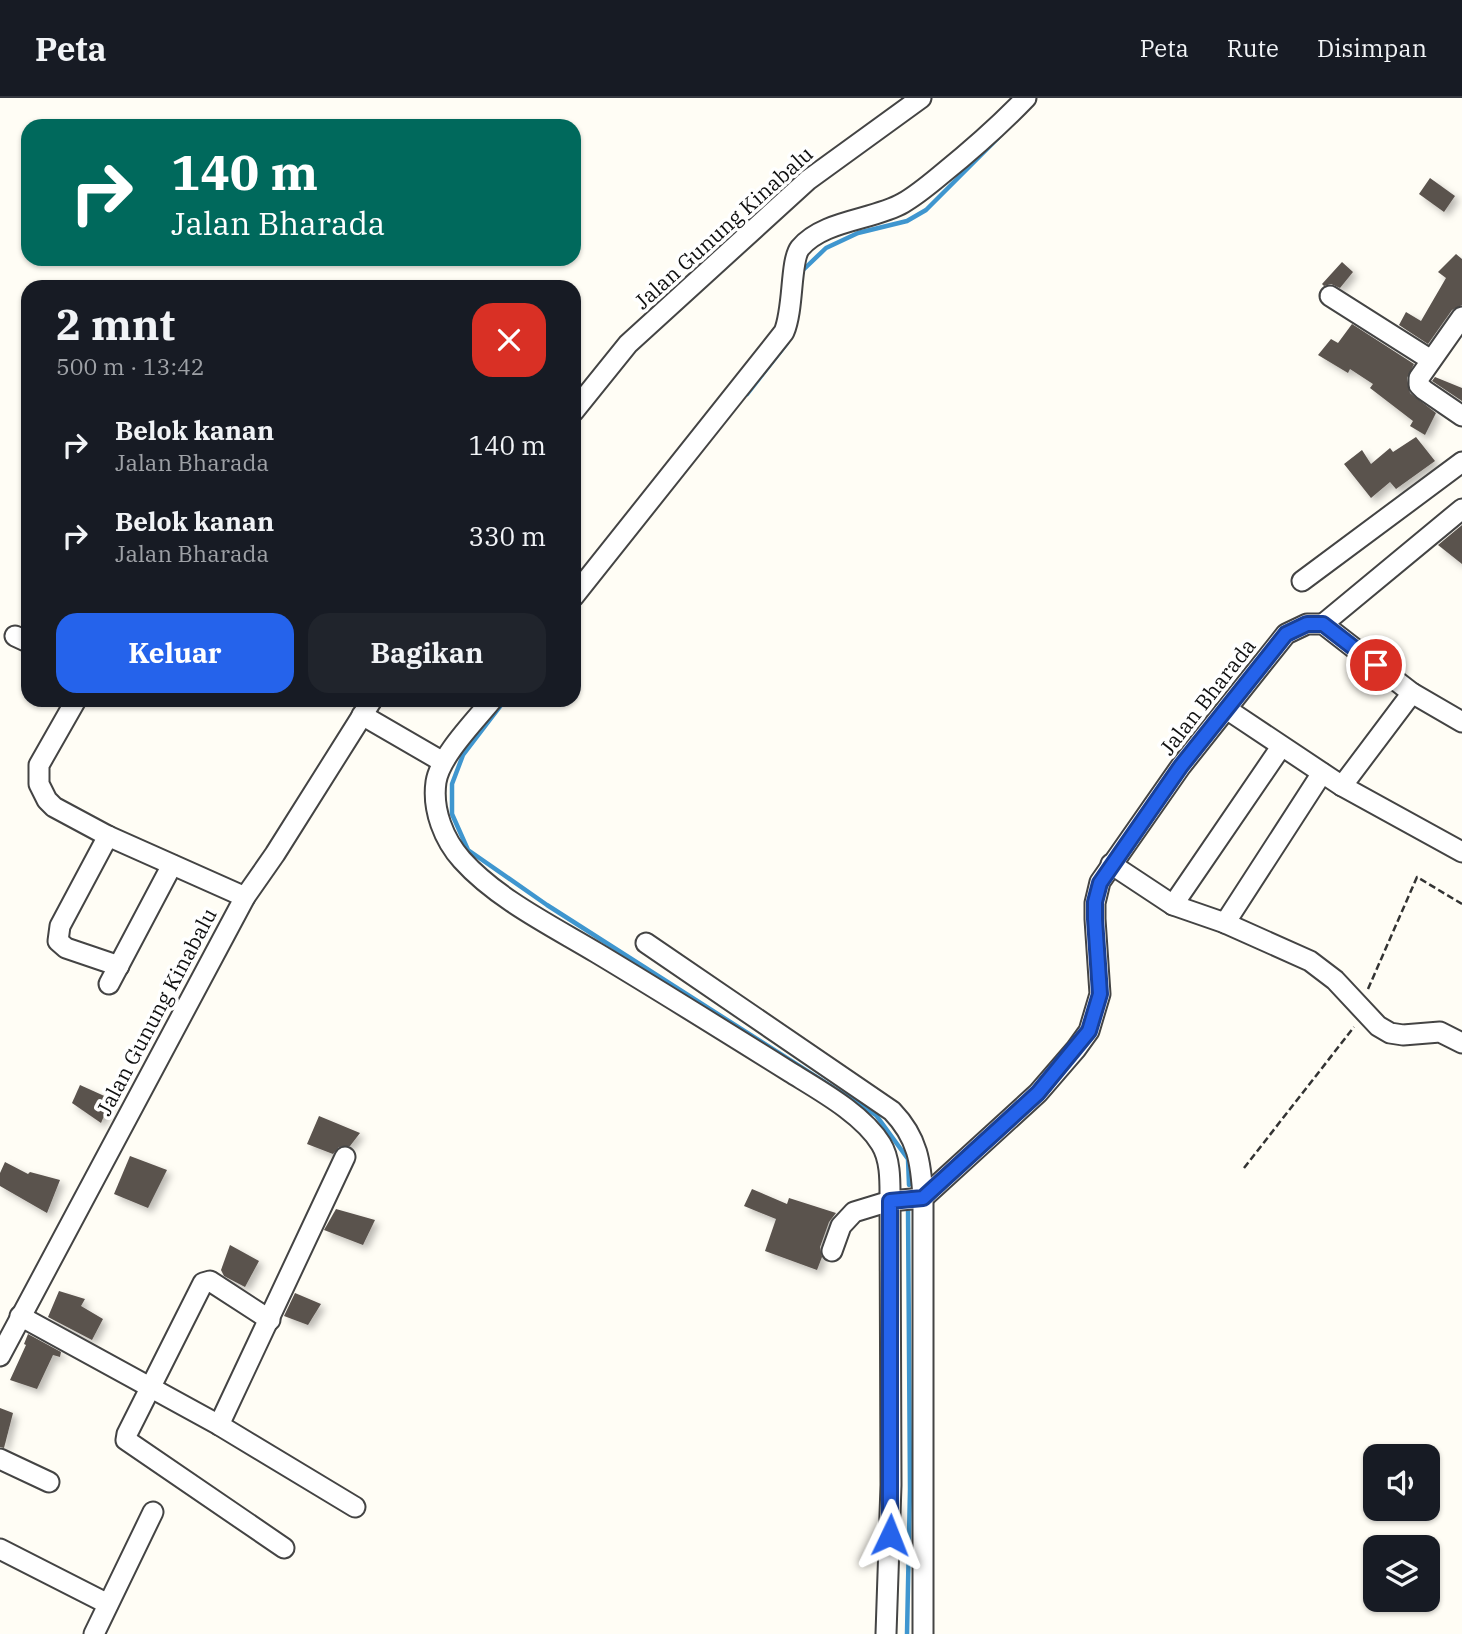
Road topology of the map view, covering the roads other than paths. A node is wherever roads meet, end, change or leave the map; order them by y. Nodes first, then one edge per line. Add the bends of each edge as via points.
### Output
1 (920, 98) edge
2 (1026, 98) edge
3 (1330, 296) dead end
4 (1462, 317) edge
5 (1431, 360) junction
6 (581, 402) edge
7 (1462, 416) edge
8 (1462, 462) edge
9 (1462, 509) edge
10 (1302, 581) dead end
11 (581, 587) edge
12 (1323, 624) junction
13 (1412, 693) junction
14 (72, 707) edge
15 (486, 707) edge
16 (367, 708) edge
17 (1228, 710) junction
18 (1462, 722) edge
19 (1281, 747) junction
20 (443, 762) junction
21 (1322, 773) junction
22 (1342, 786) junction
23 (108, 836) junction
24 (1462, 852) edge
25 (1111, 864) junction
26 (173, 865) junction
27 (245, 897) junction
28 (1173, 905) junction
29 (1225, 923) junction
30 (646, 943) dead end
31 (119, 966) junction
32 (109, 984) dead end
33 (1462, 1043) edge
34 (345, 1157) dead end
35 (907, 1199) junction
36 (832, 1251) dead end
37 (20, 1315) junction
38 (270, 1320) junction
39 (0, 1356) edge
40 (152, 1389) junction
41 (219, 1425) junction
42 (0, 1459) edge
43 (49, 1482) dead end
44 (355, 1507) dead end
45 (153, 1512) dead end
46 (284, 1548) dead end
47 (0, 1549) edge
48 (108, 1604) junction
49 (94, 1634) edge
50 (887, 1634) edge
51 (923, 1634) edge

1 - 6 street, Jalan Gunung Kinabalu via 808,180 628,344
2 - 11 street via 987,138 909,199 821,233 800,248 784,332
3 - 5 street
4 - 5 street
5 - 7 street via 1419,385
8 - 10 street
9 - 12 street, Jalan Bharada
12 - 13 street
12 - 17 street, Jalan Bharada via 1307,624 1286,634
13 - 18 street
13 - 22 street
14 - 23 street via 39,765 39,784 54,807
15 - 20 street
16 - 20 street
16 - 27 street, Jalan Gunung Kinabalu
17 - 19 street
17 - 25 street, Jalan Bharada via 1181,766
19 - 21 street
19 - 28 street
20 - 35 street via 435,786 439,817 451,846 471,869 518,905 851,1112 877,1137 889,1176
21 - 22 street
21 - 29 street
22 - 24 street
23 - 26 street
23 - 31 street via 60,926 58,941
25 - 28 street
25 - 35 street, Jalan Bharada via 1095,902 1100,994 1089,1031 1038,1093
26 - 27 street
26 - 31 street
27 - 37 street, Jalan Gunung Kinabalu
28 - 29 street
29 - 33 street via 1310,961 1390,1033 1440,1032
30 - 35 street via 892,1111 903,1122 922,1163
31 - 32 street
34 - 38 street
35 - 36 street via 854,1212 846,1218
35 - 50 street
35 - 51 street
37 - 39 street, Jalan Gunung Kinabalu
37 - 40 street
38 - 40 street via 206,1281
38 - 41 street
40 - 41 street
40 - 46 street via 127,1442
41 - 44 street
42 - 43 street
45 - 48 street
47 - 48 street
48 - 49 street

